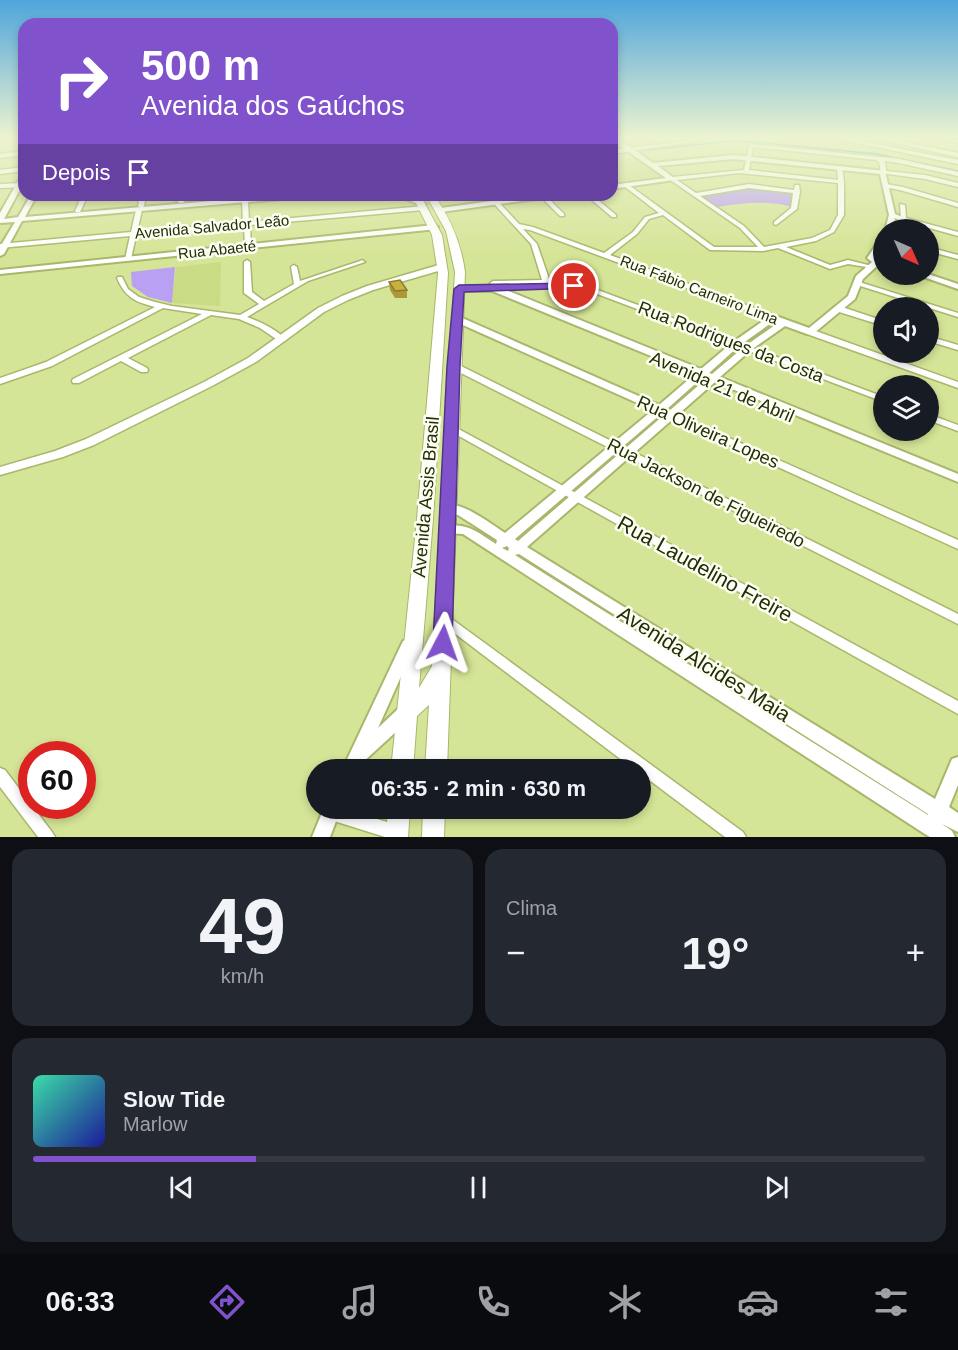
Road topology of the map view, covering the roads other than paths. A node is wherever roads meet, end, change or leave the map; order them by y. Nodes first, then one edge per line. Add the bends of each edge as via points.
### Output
1 (666, 175) edge
2 (708, 175) edge
3 (781, 175) edge
4 (841, 175) edge
5 (884, 175) edge
6 (909, 175) edge
7 (798, 177) junction
8 (672, 179) junction
9 (841, 182) junction
10 (18, 185) edge
11 (630, 185) junction
12 (958, 185) edge
13 (0, 186) edge
14 (618, 186) edge
15 (886, 186) junction
16 (18, 190) edge
17 (796, 192) junction
18 (695, 195) junction
19 (31, 201) edge
20 (82, 201) edge
21 (142, 201) edge
22 (198, 201) edge
23 (213, 201) edge
24 (244, 201) edge
25 (412, 201) edge
26 (420, 201) edge
27 (434, 201) edge
28 (504, 201) edge
29 (551, 201) edge
30 (597, 201) edge
31 (182, 202) joint
32 (496, 202) junction
33 (902, 205) dead end
34 (958, 205) edge
35 (423, 206) junction
36 (140, 208) junction
37 (441, 210) junction
38 (78, 211) junction
39 (664, 213) junction
40 (562, 215) dead end
41 (892, 215) junction
42 (614, 216) dead end
43 (1, 218) edge
44 (22, 218) junction
45 (674, 218) junction
46 (891, 219) edge
47 (903, 219) joint
48 (247, 222) junction
49 (776, 224) dead end
50 (519, 226) junction
51 (434, 227) junction
52 (939, 229) edge
53 (135, 232) junction
54 (958, 234) edge
55 (455, 242) junction
56 (248, 246) junction
57 (2, 247) edge
58 (780, 247) junction
59 (763, 249) junction
60 (939, 252) edge
61 (606, 255) junction
62 (958, 257) edge
63 (129, 259) junction
64 (873, 261) edge
65 (247, 262) dead end
66 (362, 262) dead end
67 (459, 263) junction
68 (294, 267) dead end
69 (873, 267) edge
70 (443, 270) junction
71 (0, 272) edge
72 (120, 278) dead end
73 (939, 278) edge
74 (939, 280) edge
75 (546, 282) junction
76 (856, 283) junction
77 (297, 284) junction
78 (579, 285) junction
79 (957, 285) edge
80 (459, 286) junction
81 (489, 286) junction
82 (263, 303) junction
83 (162, 306) junction
84 (441, 306) junction
85 (839, 309) junction
86 (212, 312) junction
87 (958, 315) edge
88 (241, 318) junction
89 (773, 318) junction
90 (457, 319) junction
91 (873, 320) edge
92 (785, 322) junction
93 (810, 332) junction
94 (282, 339) junction
95 (939, 342) edge
96 (736, 344) junction
97 (748, 348) junction
98 (958, 348) edge
99 (122, 358) junction
100 (454, 366) junction
101 (144, 370) dead end
102 (706, 377) junction
103 (0, 381) edge
104 (76, 381) dead end
105 (958, 385) edge
106 (873, 396) edge
107 (666, 413) junction
108 (939, 421) edge
109 (958, 428) edge
110 (453, 429) junction
111 (868, 445) junction
112 (616, 448) junction
113 (628, 454) junction
114 (0, 471) edge
115 (958, 478) edge
116 (958, 484) edge
117 (564, 491) junction
118 (577, 498) junction
119 (449, 508) junction
120 (425, 519) junction
121 (449, 530) junction
122 (958, 545) edge
123 (506, 548) junction
124 (958, 619) edge
125 (445, 620) junction
126 (415, 631) junction
127 (441, 666) junction
128 (958, 708) edge
129 (407, 712) junction
130 (354, 759) edge
131 (357, 759) edge
132 (403, 759) edge
133 (437, 759) edge
134 (958, 765) edge
135 (0, 775) edge
136 (939, 811) junction
137 (329, 819) edge
138 (354, 819) edge
139 (398, 819) edge
140 (434, 819) edge
141 (958, 823) edge
142 (935, 834) edge
143 (397, 835) edge
144 (47, 837) edge
145 (321, 837) edge
146 (433, 837) edge
147 (738, 837) edge

1 - 8 street
2 - 8 street
3 - 7 street
4 - 9 street
5 - 15 street
6 - 12 street
7 - 9 street
7 - 17 street
8 - 11 street
8 - 18 street
9 - 58 street via 840,219 832,231 814,240
10 - 13 street
11 - 14 street
11 - 39 street
11 - 45 street
15 - 34 street
15 - 41 street
16 - 43 street
17 - 18 street via 749,186
17 - 49 street via 794,209
18 - 59 street via 742,227
19 - 44 street
20 - 38 street
21 - 36 street
22 - 31 street
23 - 36 street
24 - 48 street
25 - 35 street
26 - 35 main road, Avenida Assis Brasil
27 - 37 main road, Avenida Assis Brasil
28 - 32 street
29 - 40 street
30 - 42 street
31 - 36 street
32 - 37 street
32 - 50 street
33 - 47 street
35 - 37 main road
35 - 48 street, Avenida Salvador Leão
35 - 51 main road, Avenida Assis Brasil
36 - 38 street
36 - 44 street
36 - 53 street
37 - 55 main road, Avenida Assis Brasil
38 - 44 street
39 - 45 street
39 - 61 street via 647,218 635,233
41 - 46 street
41 - 47 street
43 - 44 street
44 - 57 street
45 - 59 street via 712,249
48 - 53 street, Avenida Salvador Leão
48 - 56 street
50 - 61 street, Rua Fábio Carneiro Lima
50 - 75 street via 534,244
51 - 55 main road via 445,231
51 - 56 street, Rua Abaeté
51 - 70 main road, Avenida Assis Brasil
52 - 54 street
53 - 57 street, Avenida Salvador Leão
53 - 63 street
55 - 67 main road, Avenida Assis Brasil
56 - 63 street, Rua Abaeté
58 - 59 street
58 - 64 street via 830,267
60 - 62 street
61 - 89 street, Rua Fábio Carneiro Lima
63 - 71 street, Rua Abaeté
65 - 82 street via 248,293
66 - 77 street
67 - 70 main road
67 - 80 main road, Avenida Assis Brasil
68 - 77 street
69 - 76 street
70 - 84 main road, Avenida Assis Brasil
70 - 94 main road via 363,290 333,304
72 - 83 street via 128,294
73 - 79 street
74 - 79 street
75 - 78 street via 565,280
75 - 81 street
76 - 85 street via 852,297
76 - 87 street
77 - 82 street
78 - 81 street
78 - 96 street, Rua Rodrigues da Costa
80 - 81 street
80 - 90 main road, Avenida Assis Brasil
81 - 102 street, Avenida 21 de Abril
82 - 88 street
83 - 86 street
83 - 103 street via 49,364
84 - 90 main road
84 - 120 main road, Avenida Assis Brasil
85 - 91 street
85 - 93 street
86 - 88 street
86 - 99 street
88 - 94 street
89 - 92 street, Rua Fábio Carneiro Lima
89 - 96 street
90 - 100 main road, Avenida Assis Brasil
90 - 107 street, Rua Oliveira Lopes
92 - 93 street, Rua Fábio Carneiro Lima
92 - 97 street
93 - 105 street
94 - 114 main road via 232,372 90,442
95 - 98 street
96 - 97 street, Rua Rodrigues da Costa
96 - 102 street
97 - 102 street
97 - 106 street, Rua Rodrigues da Costa
99 - 101 street
99 - 104 street
100 - 110 main road, Avenida Assis Brasil
100 - 112 street, Rua Jackson de Figueiredo
102 - 107 street
102 - 111 street, Avenida 21 de Abril
107 - 112 street
107 - 113 street
107 - 122 street, Rua Oliveira Lopes
108 - 109 street
110 - 117 street, Rua Laudelino Freire
110 - 119 main road, Avenida Assis Brasil
111 - 115 street, Avenida 21 de Abril
111 - 116 street, Avenida 21 de Abril
112 - 113 street, Rua Jackson de Figueiredo
112 - 117 street
113 - 118 street
113 - 124 street, Rua Jackson de Figueiredo
117 - 118 street, Rua Laudelino Freire
117 - 123 street
118 - 123 street
118 - 128 street, Rua Laudelino Freire
119 - 120 main road
119 - 121 main road, Avenida Assis Brasil
119 - 123 street, Avenida Alcides Maia via 462,512
120 - 126 main road, Avenida Assis Brasil
121 - 123 street, Avenida Alcides Maia via 465,530
121 - 125 main road, Avenida Assis Brasil
123 - 136 street, Avenida Alcides Maia
123 - 142 street, Avenida Alcides Maia
125 - 127 main road, Avenida Assis Brasil
125 - 147 street
126 - 129 main road, Avenida Assis Brasil
126 - 130 street
127 - 129 main road via 425,696
127 - 133 main road, Avenida Assis Brasil
129 - 131 street
129 - 132 main road, Avenida Assis Brasil
134 - 136 street
135 - 144 street
136 - 141 street, Avenida Alcides Maia
136 - 142 street
137 - 145 street
138 - 143 street
139 - 143 main road
140 - 146 main road

